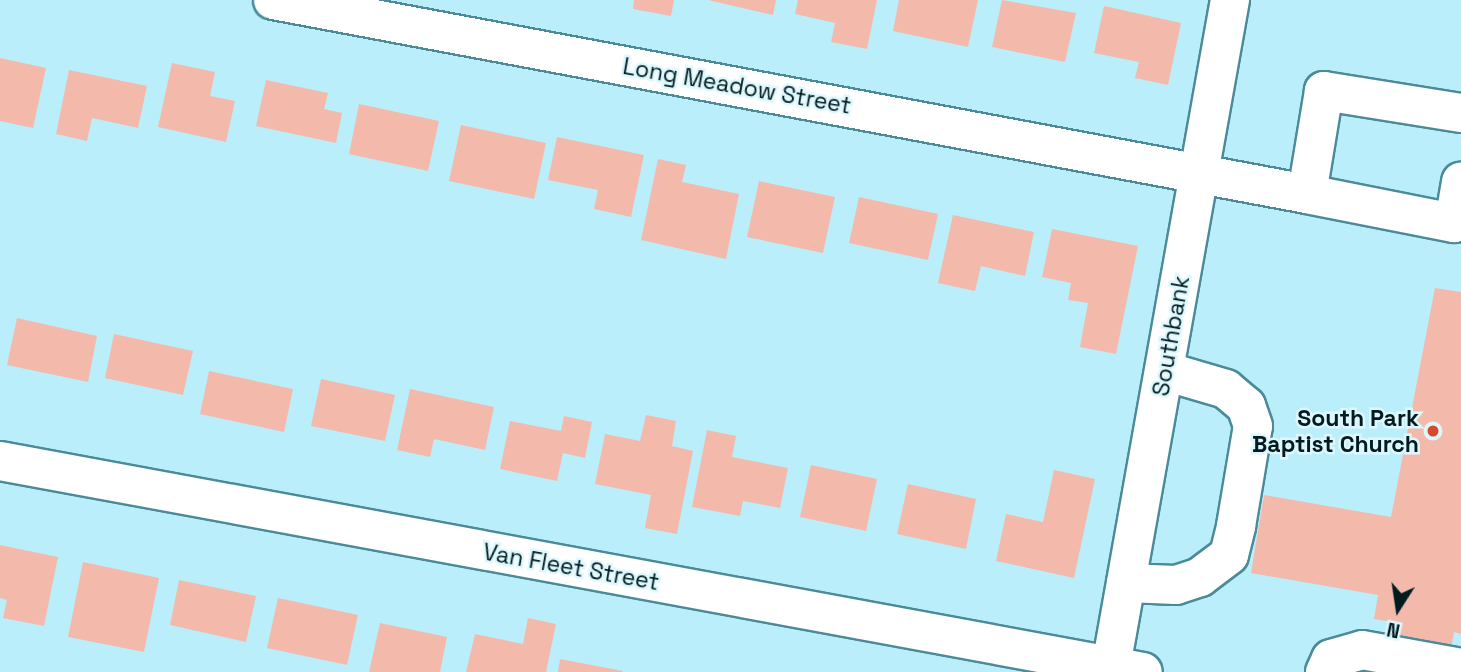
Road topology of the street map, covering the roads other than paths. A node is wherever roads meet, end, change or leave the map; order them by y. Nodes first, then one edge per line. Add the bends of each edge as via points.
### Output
1 (273, 0) edge
2 (1230, 0) edge
3 (1461, 113) edge
4 (1200, 172) junction
5 (1461, 182) edge
6 (1307, 194) junction
7 (1165, 370) junction
8 (0, 461) edge
9 (1126, 583) junction
10 (1461, 668) edge
11 (1122, 670) edge
12 (1325, 672) edge

1 - 4 street, Long Meadow Street
2 - 4 street, Southbank
3 - 6 street via 1324,91
4 - 6 street, Long Meadow Street
4 - 7 street, Southbank
5 - 6 street, Long Meadow Street via 1454,223
7 - 9 street, Southbank
7 - 9 street via 1226,388 1246,407 1253,426 1236,526 1229,555 1200,577 1176,585
8 - 11 street, Van Fleet Street
9 - 11 street, Southbank
10 - 12 street via 1362,650 1331,659

